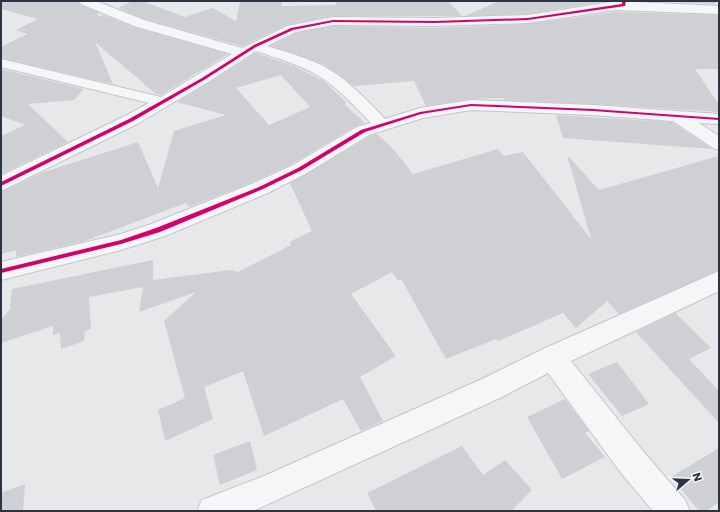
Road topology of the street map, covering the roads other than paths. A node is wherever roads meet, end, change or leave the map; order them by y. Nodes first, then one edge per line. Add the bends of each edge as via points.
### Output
1 (85, 1) edge
2 (618, 4) edge
3 (719, 10) edge
4 (250, 49) junction
5 (1, 63) edge
6 (163, 102) junction
7 (678, 116) junction
8 (719, 119) edge
9 (382, 125) junction
10 (719, 144) edge
11 (1, 184) edge
12 (1, 271) edge
13 (719, 280) edge
14 (552, 357) junction
15 (213, 511) edge
16 (674, 511) edge

1 - 4 street via 139,23
2 - 3 street
2 - 4 street via 528,19 435,22 333,21 292,29
4 - 6 street
4 - 9 street via 304,63 331,77 352,94
5 - 6 street
6 - 11 street
7 - 8 street
7 - 9 street via 471,105 420,113
7 - 10 street
9 - 12 street via 363,131 300,169 261,188 158,230 93,250
13 - 14 street
14 - 15 street via 485,392
14 - 16 street via 632,462

